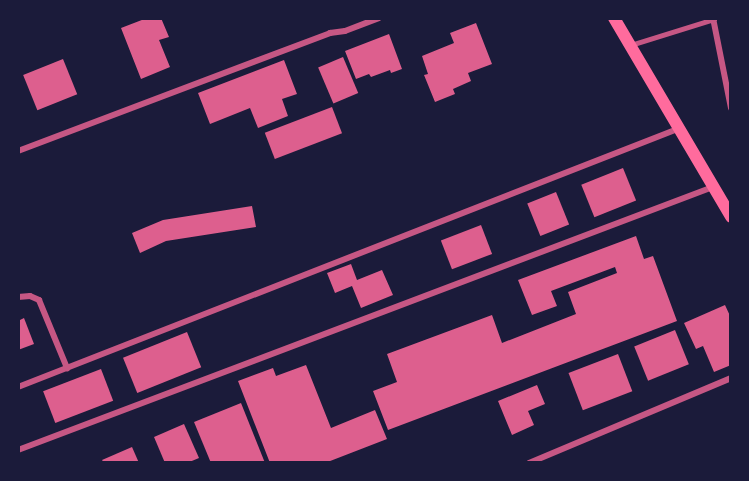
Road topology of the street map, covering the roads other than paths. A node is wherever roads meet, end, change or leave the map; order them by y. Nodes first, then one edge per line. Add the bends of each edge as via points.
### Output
1 (379, 18) edge
2 (615, 18) edge
3 (713, 19) edge
4 (631, 45) junction
5 (731, 108) edge
6 (680, 128) junction
7 (18, 152) edge
8 (713, 186) junction
9 (731, 216) edge
10 (18, 297) edge
11 (67, 368) junction
12 (731, 378) edge
13 (18, 387) edge
14 (18, 450) edge
15 (529, 463) edge

1 - 7 street
2 - 4 main road
3 - 4 lane
3 - 5 street
4 - 6 main road
6 - 8 main road
6 - 11 street
8 - 9 main road
8 - 14 street
10 - 11 street via 39,300
11 - 13 street
12 - 15 street

